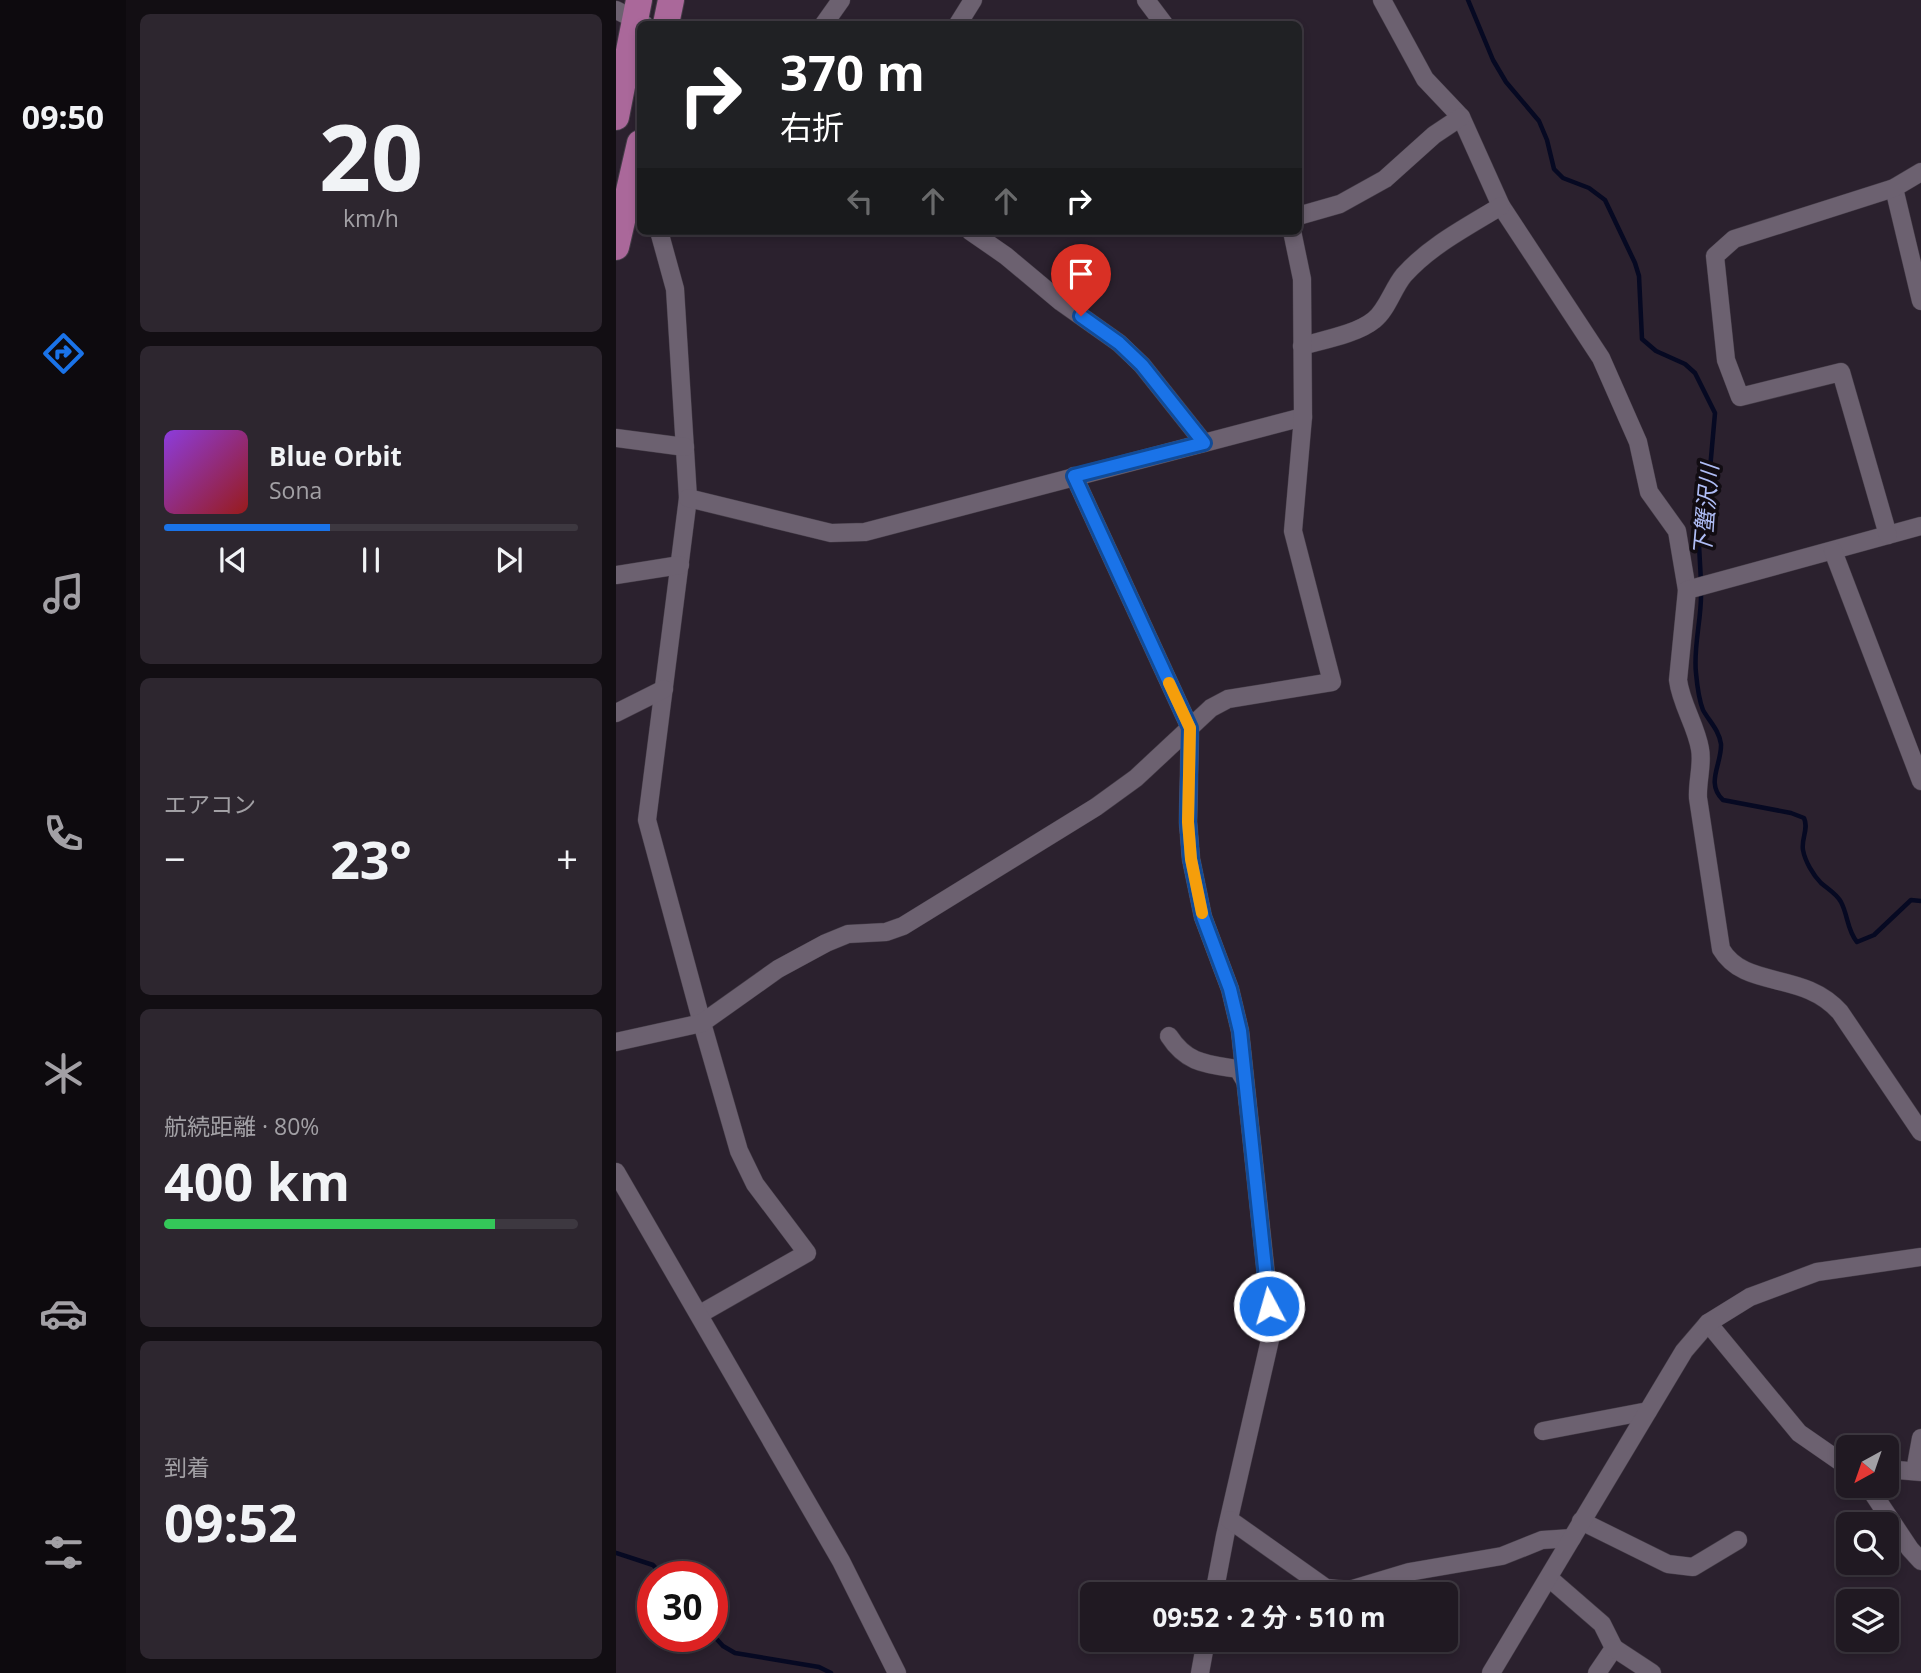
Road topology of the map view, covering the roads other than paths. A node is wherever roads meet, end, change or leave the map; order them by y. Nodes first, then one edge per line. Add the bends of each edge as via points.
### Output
1 (671, 0) edge
2 (841, 0) edge
3 (973, 0) edge
4 (1146, 0) edge
5 (1382, 0) edge
6 (634, 14) edge
7 (667, 21) edge
8 (826, 21) edge
9 (960, 21) edge
10 (1162, 21) edge
11 (616, 117) edge
12 (1461, 117) junction
13 (1921, 172) edge
14 (637, 178) edge
15 (1894, 188) junction
16 (1501, 205) junction
17 (1302, 215) edge
18 (660, 235) edge
19 (976, 235) edge
20 (1293, 235) edge
21 (616, 247) edge
22 (1921, 301) edge
23 (1302, 346) junction
24 (1303, 417) junction
25 (616, 438) edge
26 (1204, 443) junction
27 (685, 447) junction
28 (1074, 476) junction
29 (688, 498) junction
30 (1921, 526) edge
31 (1888, 536) junction
32 (1833, 551) junction
33 (680, 565) junction
34 (616, 575) edge
35 (1687, 590) junction
36 (664, 689) junction
37 (616, 713) edge
38 (1190, 728) junction
39 (1921, 781) edge
40 (702, 1023) junction
41 (1169, 1036) dead end
42 (616, 1042) edge
43 (1245, 1081) junction
44 (1921, 1132) edge
45 (616, 1172) edge
46 (1921, 1257) edge
47 (700, 1314) junction
48 (1708, 1323) junction
49 (1648, 1411) junction
50 (1543, 1431) dead end
51 (1921, 1438) edge
52 (1836, 1459) edge
53 (1899, 1470) edge
54 (1918, 1472) edge
55 (1876, 1498) edge
56 (1230, 1520) junction
57 (1581, 1521) junction
58 (1572, 1538) junction
59 (1738, 1540) dead end
60 (1921, 1562) edge
61 (1549, 1578) junction
62 (1217, 1582) edge
63 (1614, 1648) junction
64 (1204, 1652) edge
65 (897, 1673) edge
66 (1200, 1673) edge
67 (1491, 1673) edge
68 (1597, 1673) edge
69 (1652, 1673) edge

1 - 7 main road
2 - 8 street
3 - 9 street
4 - 10 street
5 - 12 street via 1425,79
6 - 11 main road
12 - 16 street
12 - 17 street via 1385,178 1340,204
13 - 15 street
14 - 21 main road
15 - 22 street
15 - 31 street via 1734,239 1715,256 1726,360 1741,397 1840,372
16 - 23 street via 1418,260 1375,320
16 - 35 street via 1601,358 1638,442 1649,492 1677,531
18 - 27 street via 675,289
19 - 26 street via 1119,343
20 - 23 street via 1302,279
23 - 24 street
24 - 26 street
24 - 38 street via 1293,531 1332,682 1228,699
25 - 27 street
26 - 28 street
27 - 29 street
28 - 29 street via 865,533 831,533
28 - 38 street
29 - 33 street
30 - 31 street
31 - 32 street
32 - 35 street
32 - 39 street
33 - 34 street
33 - 36 street
35 - 44 street via 1679,692 1700,750 1698,798 1721,949 1742,971 1801,985 1834,1004
36 - 37 street
36 - 40 street via 647,820
38 - 40 street via 1136,778 1096,807 903,926 848,934 826,943 778,969
38 - 43 street via 1191,859 1203,917 1236,1011
40 - 42 street
40 - 47 street via 739,1151 754,1184 807,1253
41 - 43 street via 1193,1061 1238,1069
43 - 56 street via 1272,1331
45 - 47 street
46 - 48 street via 1817,1272 1750,1297
47 - 65 street via 841,1561
48 - 49 street
48 - 52 street via 1799,1433
49 - 50 street
49 - 57 street
51 - 54 street
53 - 54 street
55 - 60 street
56 - 58 street via 1326,1588 1349,1590 1409,1572 1502,1556 1542,1539
56 - 62 street
57 - 58 street
57 - 59 street via 1668,1564 1693,1567
58 - 61 street
61 - 63 street via 1602,1624
61 - 67 street
63 - 68 street
63 - 69 street
64 - 66 street

